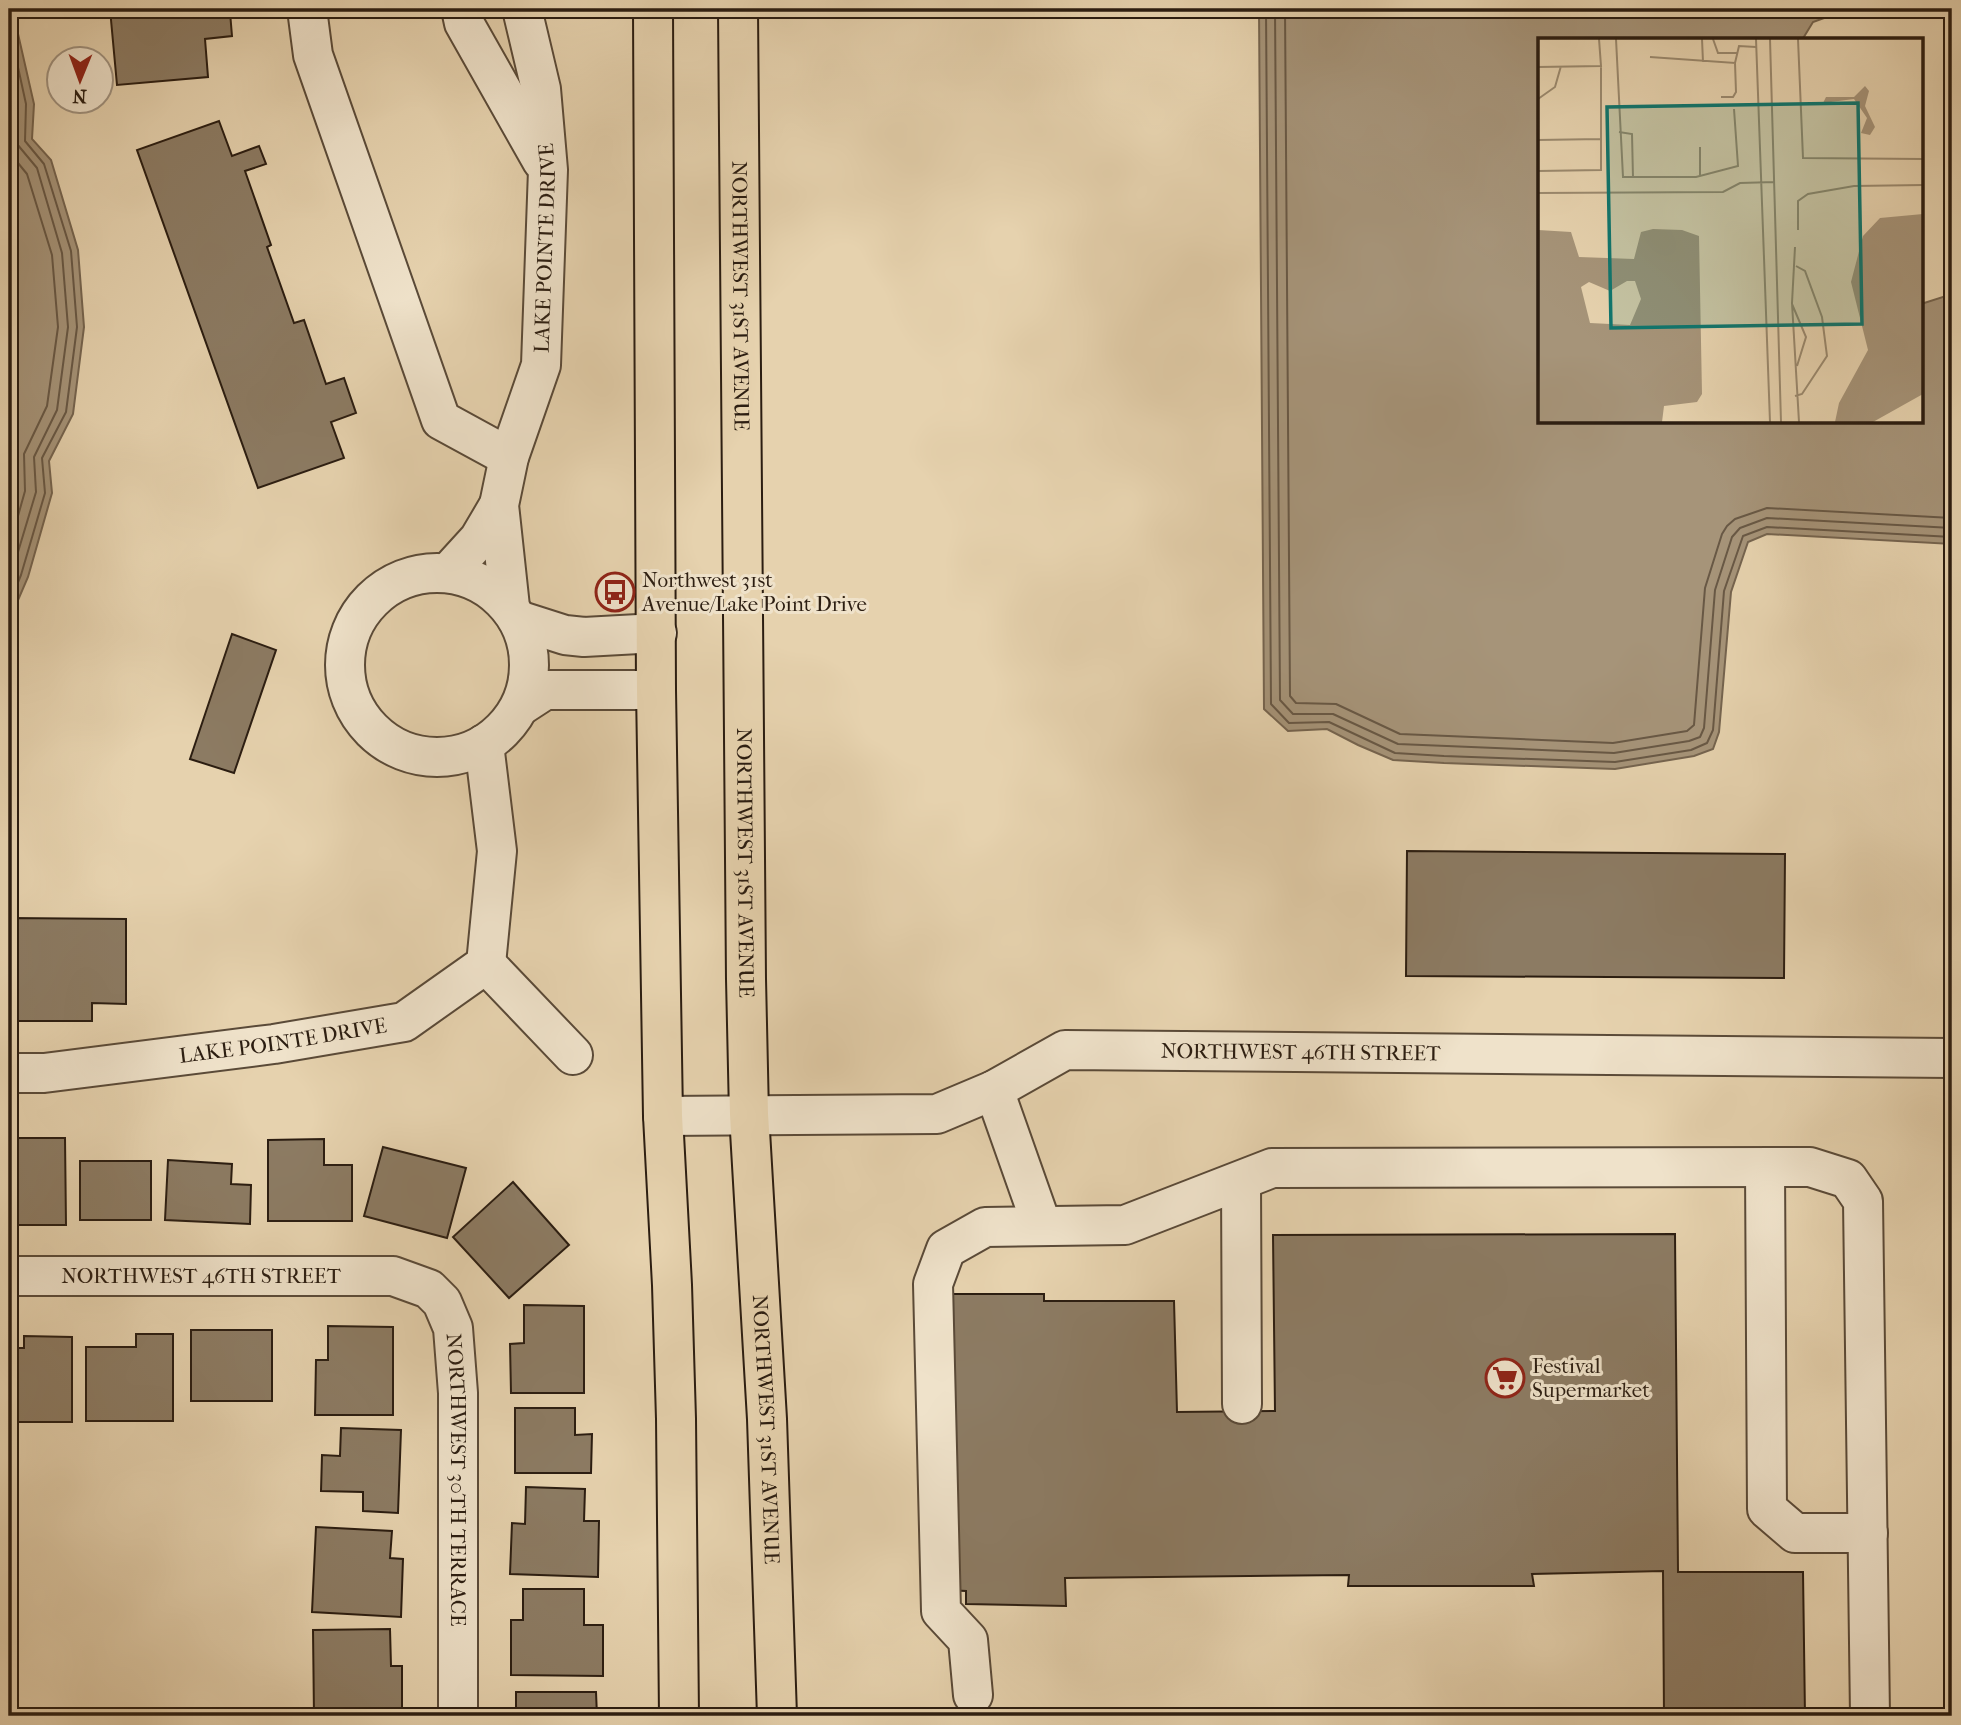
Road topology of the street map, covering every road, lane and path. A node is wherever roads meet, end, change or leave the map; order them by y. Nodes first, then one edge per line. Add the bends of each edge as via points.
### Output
1 (307, 9) edge
2 (461, 9) edge
3 (522, 9) edge
4 (653, 9) edge
5 (738, 9) edge
6 (548, 170) junction
7 (509, 457) junction
8 (499, 505) junction
9 (448, 573) junction
10 (514, 613) junction
11 (657, 633) junction
12 (656, 690) junction
13 (522, 705) junction
14 (484, 744) junction
15 (486, 964) junction
16 (573, 1055) dead end
17 (1952, 1058) edge
18 (9, 1073) edge
19 (994, 1090) junction
20 (749, 1114) junction
21 (663, 1116) junction
22 (1765, 1168) junction
23 (1241, 1181) junction
24 (1042, 1226) junction
25 (9, 1276) edge
26 (393, 1276) joint
27 (1242, 1404) dead end
28 (1868, 1533) junction
29 (973, 1695) dead end
30 (458, 1716) edge
31 (679, 1716) edge
32 (777, 1716) edge
33 (1870, 1716) edge

1 - 7 street via 313,55 441,420
2 - 6 street, LAKE POINTE DRIVE via 464,23
3 - 6 street via 541,89
4 - 11 main road
5 - 20 main road, NORTHWEST 31ST AVENUE
6 - 7 street, LAKE POINTE DRIVE via 541,365
7 - 8 street, LAKE POINTE DRIVE
8 - 9 street, LAKE POINTE DRIVE via 480,539
8 - 10 street, LAKE POINTE DRIVE
9 - 10 street via 480,583
9 - 14 street via 404,578 382,590 359,615 344,662 346,685 359,715 375,735 410,754 440,758
10 - 11 street via 565,635
10 - 13 street via 529,647 531,668
11 - 12 main road
12 - 13 street via 545,690
12 - 21 main road
13 - 14 street via 504,730
14 - 15 street via 497,851
15 - 16 street
15 - 18 street, LAKE POINTE DRIVE via 404,1022 274,1044 44,1073
17 - 19 street, NORTHWEST 46TH STREET via 1065,1050
19 - 20 street, NORTHWEST 46TH STREET via 937,1114
19 - 24 street
20 - 21 street, NORTHWEST 46TH STREET
20 - 32 main road, NORTHWEST 31ST AVENUE via 767,1419
21 - 31 main road via 673,1339
22 - 23 street via 1272,1168
22 - 28 street via 1810,1167 1848,1179 1863,1201
22 - 28 street via 1767,1508 1795,1533
23 - 24 street via 1125,1225
23 - 27 street
24 - 29 street via 985,1227 946,1249 933,1284 941,1611 968,1640
25 - 26 street, NORTHWEST 46TH STREET
26 - 30 street, NORTHWEST 30TH TERRACE via 429,1290 442,1302 453,1328 458,1392
28 - 33 street

